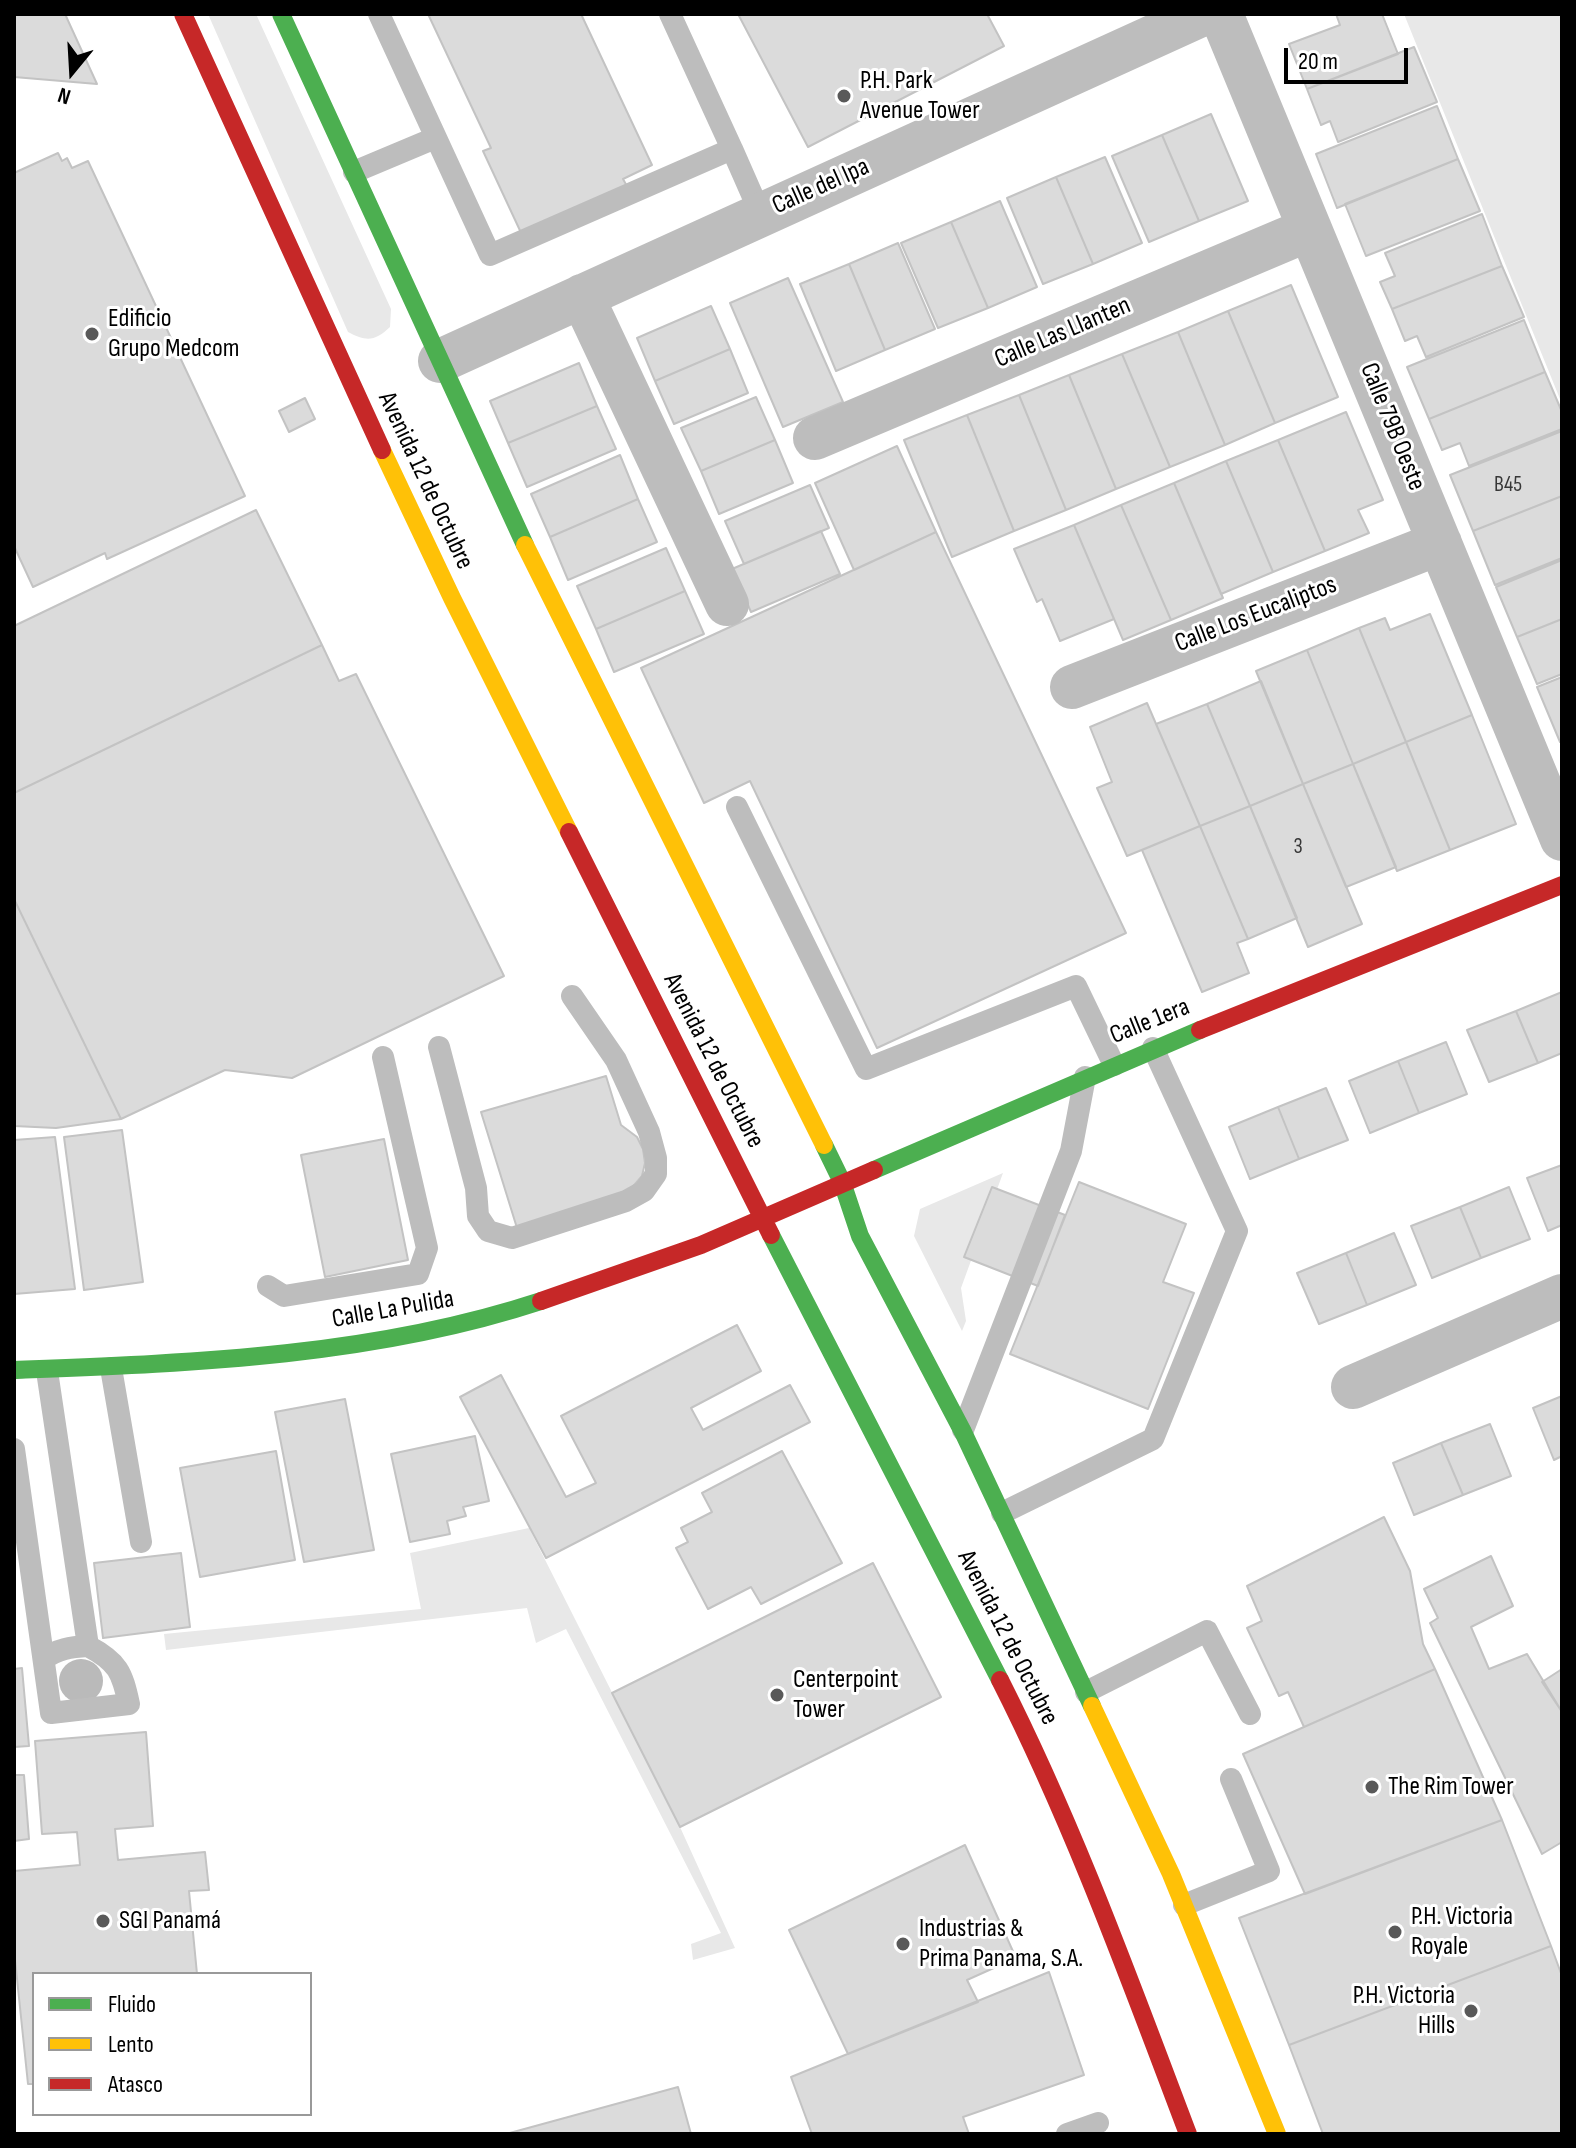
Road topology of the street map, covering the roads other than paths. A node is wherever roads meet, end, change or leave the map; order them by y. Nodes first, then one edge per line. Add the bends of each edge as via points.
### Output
1 (183, 14) edge
2 (281, 14) edge
3 (379, 14) edge
4 (670, 14) edge
5 (1203, 14) edge
6 (1221, 14) edge
7 (435, 138) junction
8 (732, 149) junction
9 (354, 172) junction
10 (761, 215) junction
11 (1310, 229) junction
12 (582, 296) junction
13 (440, 361) junction
14 (815, 438) dead end
15 (1440, 543) junction
16 (727, 604) dead end
17 (1072, 687) dead end
18 (737, 807) dead end
19 (1562, 839) edge
20 (1562, 885) edge
21 (572, 996) dead end
22 (439, 1047) dead end
23 (1153, 1048) junction
24 (383, 1057) dead end
25 (1114, 1065) junction
26 (1085, 1077) junction
27 (842, 1182) junction
28 (762, 1216) junction
29 (268, 1286) dead end
30 (1562, 1296) edge
31 (111, 1368) junction
32 (14, 1370) edge
33 (47, 1371) junction
34 (1353, 1387) dead end
35 (963, 1432) junction
36 (14, 1449) edge
37 (1002, 1513) junction
38 (141, 1542) dead end
39 (88, 1646) junction
40 (44, 1659) junction
41 (1086, 1692) junction
42 (1250, 1714) dead end
43 (1231, 1779) dead end
44 (1184, 1905) junction
45 (1098, 2123) dead end
46 (1067, 2134) edge
47 (1188, 2134) edge
48 (1277, 2134) edge

1 - 28 main road, Avenida 12 de Octubre via 452,598
2 - 9 main road, Avenida 12 de Octubre
3 - 7 lane
4 - 8 lane
5 - 10 street, Calle del Ipa
6 - 11 street, Calle 79B Oeste
7 - 8 lane via 490,255
7 - 9 lane
8 - 10 lane
9 - 13 main road, Avenida 12 de Octubre
10 - 12 street, Calle del Ipa
11 - 14 street, Calle Las Llanten
11 - 15 street, Calle 79B Oeste
12 - 13 street, Calle del Ipa
12 - 16 street
13 - 27 main road, Avenida 12 de Octubre via 546,591
15 - 17 street, Calle Los Eucaliptos
15 - 19 street, Calle 79B Oeste
18 - 25 lane via 866,1069 1076,986
20 - 23 main road, Calle 1era
21 - 22 lane via 616,1060 656,1158 656,1174 644,1191 626,1201 512,1238 488,1231 478,1216 476,1188
23 - 25 main road, Calle 1era
23 - 37 lane via 1237,1231 1153,1439
24 - 29 lane via 427,1248 418,1274 284,1296
25 - 26 main road, Calle 1era
26 - 27 main road, Calle 1era
26 - 35 lane via 1071,1151
27 - 28 main road, Calle 1era
27 - 35 main road, Avenida 12 de Octubre via 860,1236
28 - 31 main road, Calle La Pulida via 701,1245 480,1321 348,1346
28 - 47 main road, Avenida 12 de Octubre via 1029,1738 1110,1928
30 - 34 street
31 - 33 main road, Calle La Pulida
31 - 38 lane
32 - 33 main road, Calle La Pulida
33 - 39 lane
35 - 37 main road, Avenida 12 de Octubre
36 - 40 lane
37 - 41 main road, Avenida 12 de Octubre
39 - 40 lane via 53,1652
39 - 40 lane via 108,1656 122,1674 129,1704 51,1713
41 - 42 lane via 1207,1631
41 - 44 main road, Avenida 12 de Octubre
43 - 44 lane via 1269,1871
44 - 48 main road, Avenida 12 de Octubre
45 - 46 lane

